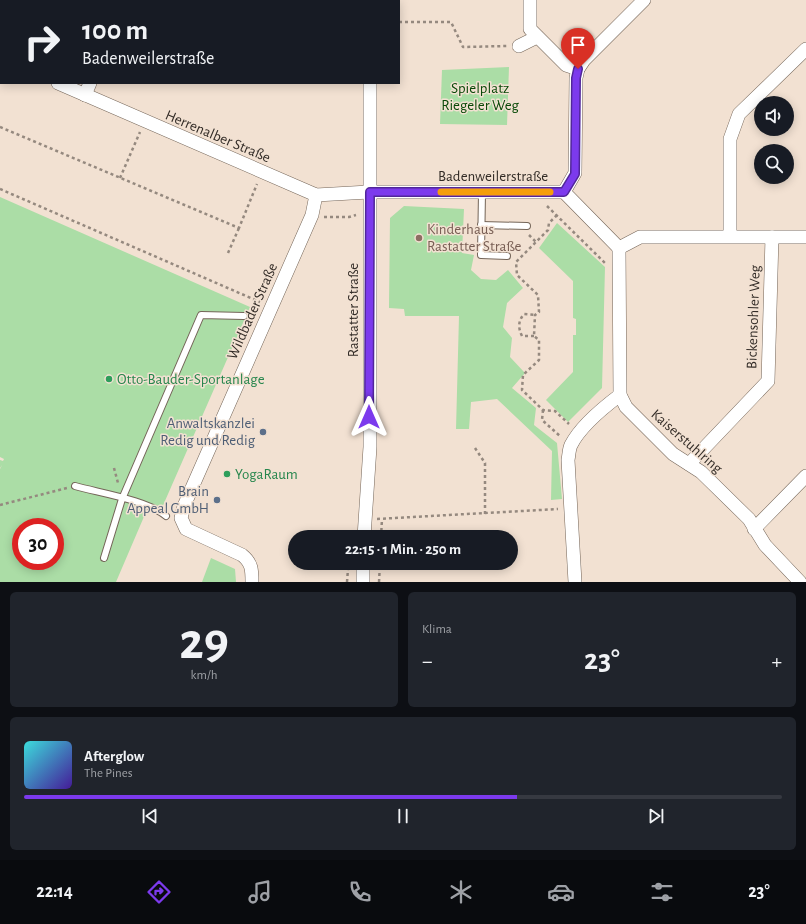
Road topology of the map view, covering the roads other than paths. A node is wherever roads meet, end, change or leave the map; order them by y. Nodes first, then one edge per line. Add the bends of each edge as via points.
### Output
1 (530, 0) edge
2 (644, 0) edge
3 (537, 36) junction
4 (519, 46) road end
5 (806, 49) edge
6 (578, 69) junction
7 (63, 84) edge
8 (370, 84) edge
9 (88, 89) edge
10 (370, 192) junction
11 (482, 192) junction
12 (564, 192) junction
13 (316, 195) junction
14 (481, 226) junction
15 (527, 226) dead end
16 (730, 236) junction
17 (772, 236) junction
18 (806, 236) edge
19 (619, 248) junction
20 (507, 256) dead end
21 (244, 316) dead end
22 (620, 395) junction
23 (689, 464) junction
24 (806, 476) edge
25 (75, 486) road end
26 (122, 499) junction
27 (166, 516) dead end
28 (754, 529) junction
29 (364, 530) edge
30 (104, 558) dead end
31 (363, 570) edge
32 (252, 582) edge
33 (363, 582) edge
34 (574, 582) edge
35 (800, 582) edge

1 - 3 street via 530,29
2 - 6 street
3 - 4 street
3 - 6 street via 566,65
5 - 16 street via 739,114 730,139
6 - 12 street via 575,174
7 - 9 street, Herrenalber Straße
8 - 10 street, Rastatter Straße
9 - 13 street, Herrenalber Straße via 145,122
10 - 11 street, Badenweilerstraße
10 - 13 street, Herrenalber Straße
10 - 29 street, Rastatter Straße via 370,447
11 - 12 street, Badenweilerstraße
11 - 14 lane
12 - 19 street, Badenweilerstraße
13 - 32 street, Wildbader Straße via 312,215 184,506 181,518 186,529 242,554 250,561
14 - 15 lane
14 - 20 lane via 481,255
16 - 17 street
16 - 19 street via 640,237
17 - 18 street
17 - 23 street, Bickensohler Weg via 768,381
19 - 22 street
21 - 26 lane via 201,315
22 - 23 street, Kaiserstuhlring via 626,407 673,454
22 - 34 street via 578,434 570,446 568,460
23 - 28 street, Kaiserstuhlring via 701,472 749,519
24 - 28 street
25 - 26 lane
26 - 27 lane via 159,510
26 - 30 lane
28 - 35 street, Kaiserstuhlring via 765,545
31 - 33 street

